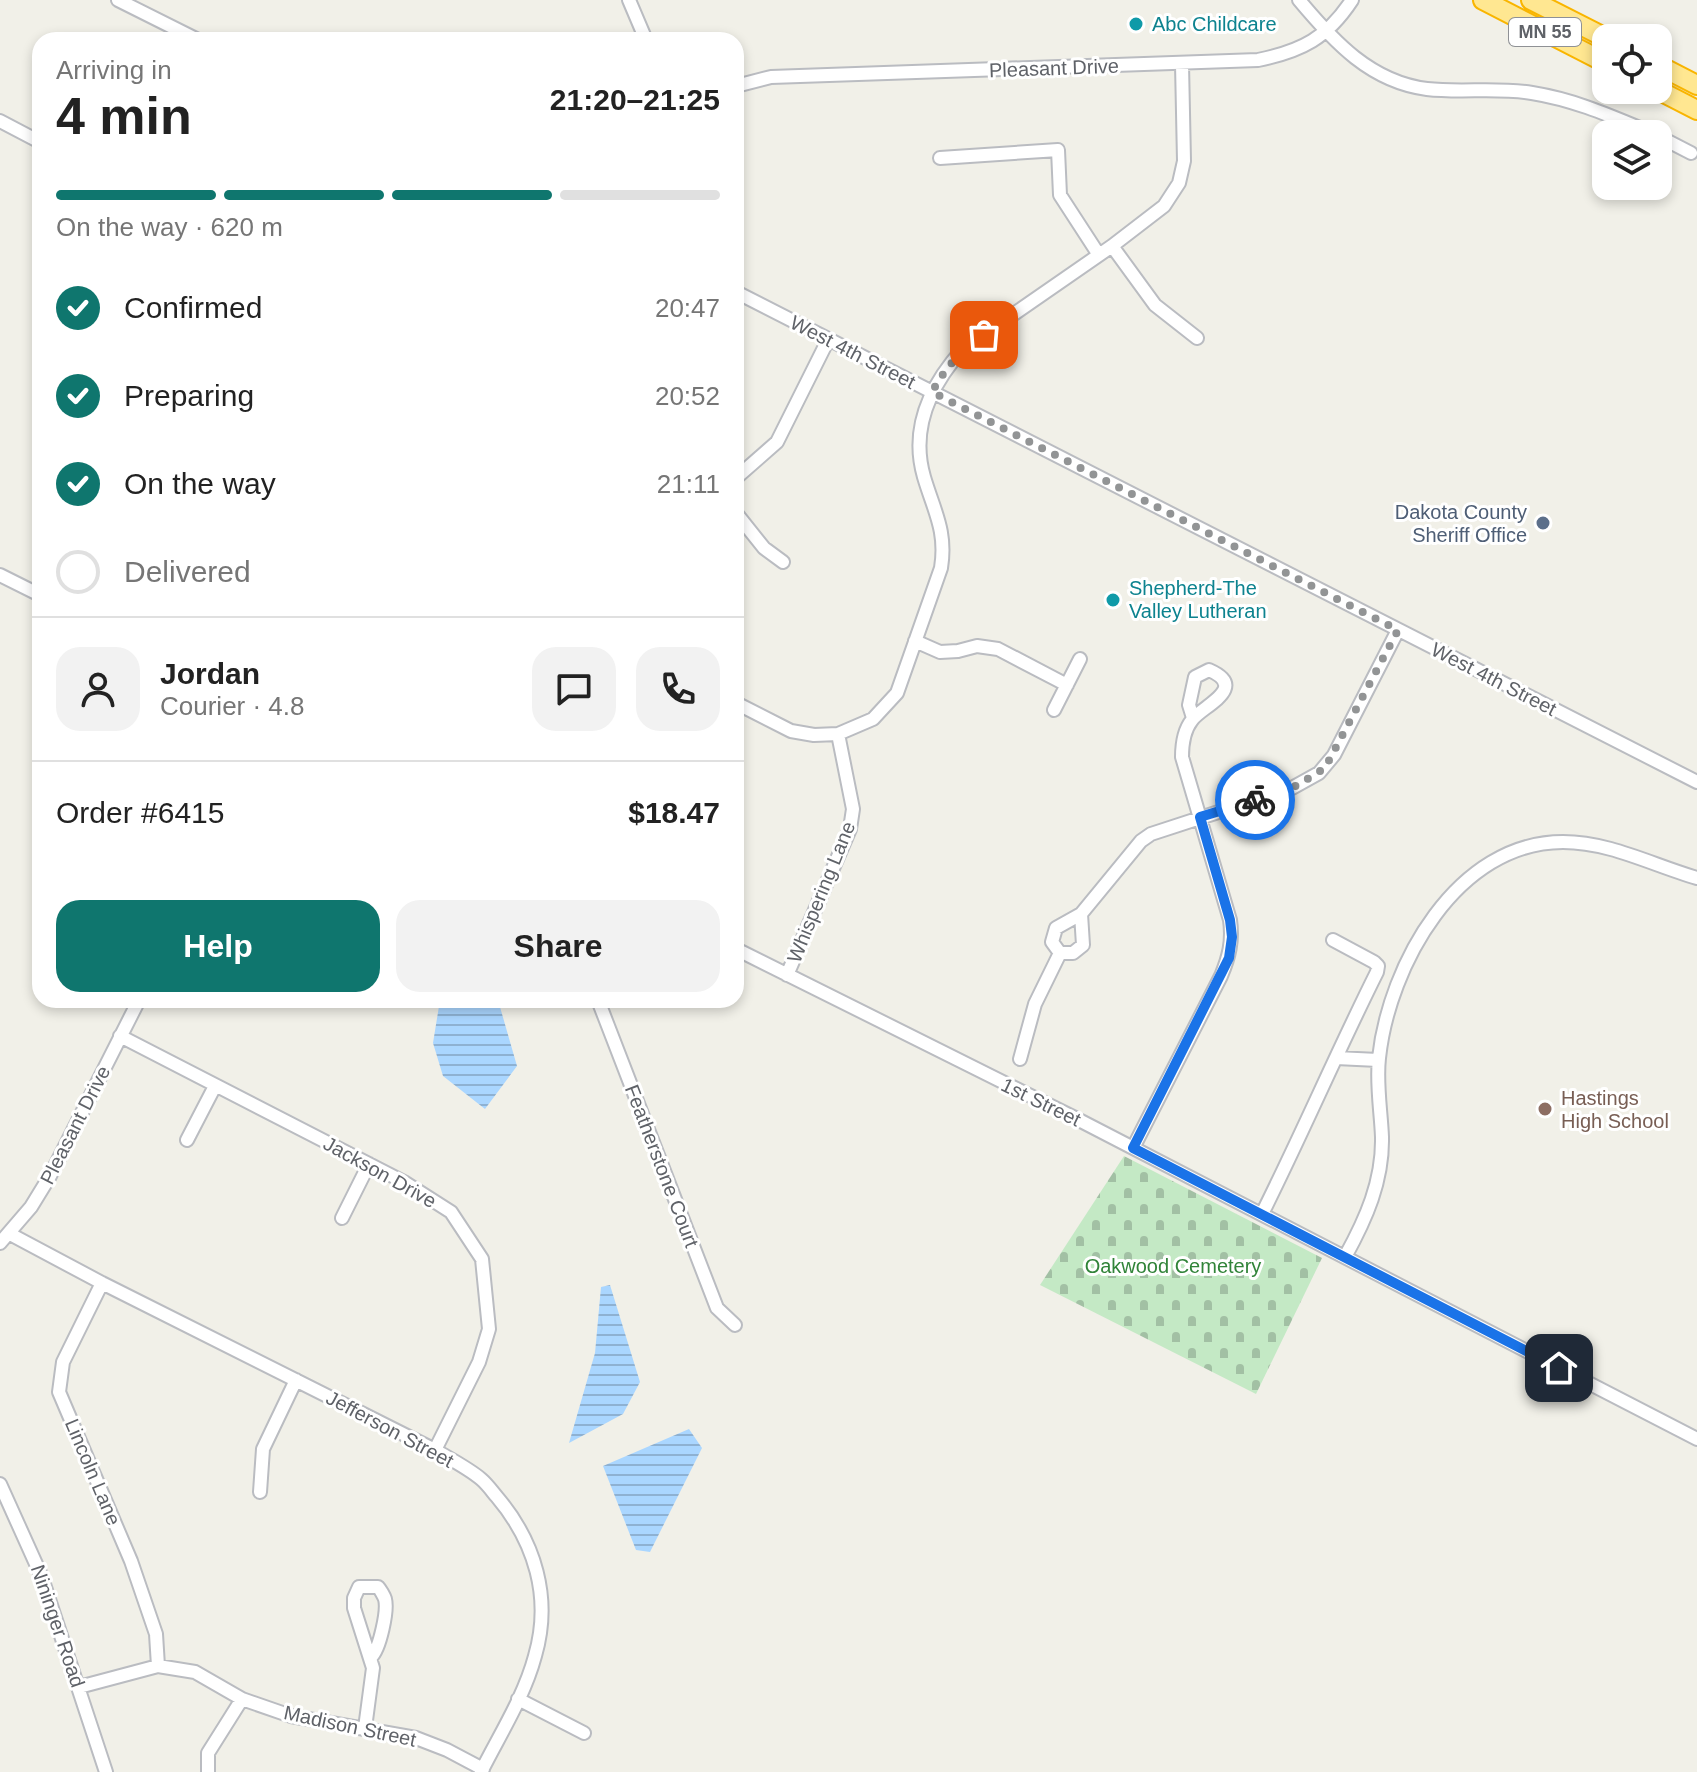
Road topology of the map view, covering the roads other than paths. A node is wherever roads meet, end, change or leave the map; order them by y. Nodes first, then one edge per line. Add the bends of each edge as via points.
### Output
1 (118, 0) edge
2 (629, 0) edge
3 (1299, 0) edge
4 (1352, 0) edge
5 (1483, 0) edge
6 (1531, 0) edge
7 (1592, 31) edge
8 (182, 32) edge
9 (643, 32) edge
10 (1328, 32) junction
11 (1592, 56) edge
12 (1182, 64) junction
13 (1672, 72) edge
14 (744, 84) edge
15 (1697, 85) edge
16 (1672, 97) edge
17 (1697, 110) edge
18 (1621, 120) edge
19 (0, 121) edge
20 (32, 138) edge
21 (1672, 143) edge
22 (1691, 153) dead end
23 (940, 158) dead end
24 (1112, 246) junction
25 (1099, 255) junction
26 (744, 296) edge
27 (1197, 338) dead end
28 (828, 340) junction
29 (932, 392) junction
30 (744, 471) edge
31 (744, 523) edge
32 (783, 562) dead end
33 (0, 575) edge
34 (32, 591) edge
35 (1398, 630) junction
36 (915, 641) junction
37 (1080, 659) dead end
38 (1067, 685) junction
39 (744, 707) edge
40 (1054, 710) dead end
41 (1193, 718) dead end
42 (838, 734) junction
43 (1697, 782) edge
44 (1200, 817) junction
45 (1697, 878) edge
46 (1081, 914) junction
47 (1333, 940) dead end
48 (744, 953) edge
49 (1060, 953) junction
50 (787, 975) junction
51 (135, 1008) edge
52 (601, 1008) edge
53 (120, 1036) junction
54 (1336, 1058) junction
55 (1020, 1059) dead end
56 (1378, 1060) junction
57 (215, 1086) junction
58 (187, 1140) dead end
59 (1133, 1148) junction
60 (369, 1164) junction
61 (1262, 1214) junction
62 (342, 1218) dead end
63 (10, 1234) junction
64 (0, 1243) edge
65 (1345, 1257) junction
66 (102, 1283) junction
67 (735, 1325) dead end
68 (296, 1380) junction
69 (1697, 1439) edge
70 (435, 1450) junction
71 (0, 1484) edge
72 (260, 1492) dead end
73 (371, 1657) junction
74 (158, 1666) junction
75 (79, 1687) junction
76 (242, 1699) junction
77 (518, 1699) junction
78 (365, 1728) junction
79 (584, 1733) dead end
80 (482, 1771) edge
81 (106, 1772) edge
82 (208, 1772) edge

1 - 8 street
2 - 9 street
3 - 10 street
4 - 10 street, Pleasant Drive
5 - 11 highway, MN 55
6 - 7 highway, MN 55
10 - 12 street, Pleasant Drive via 1268,58
10 - 18 street via 1363,65 1392,81 1428,89 1529,92 1577,101
12 - 14 street, Pleasant Drive via 771,77
12 - 24 street via 1184,161 1179,183 1164,206
13 - 15 highway
16 - 17 highway
19 - 20 street
21 - 22 street
23 - 25 street via 1058,150 1060,195
24 - 25 street
24 - 27 street via 1155,305
25 - 29 street via 962,350
26 - 28 street, West 4th Street
28 - 29 street, West 4th Street
28 - 30 street via 777,442
29 - 35 street, West 4th Street
29 - 36 street via 918,445 944,550
31 - 32 street
33 - 34 street
35 - 43 street, West 4th Street
35 - 44 street via 1325,768 1292,788
36 - 38 street via 940,652 998,649
36 - 42 street via 897,693 873,719
37 - 38 street
38 - 40 street
39 - 42 street via 791,731
41 - 44 street via 1182,757
42 - 50 street, Whispering Lane via 853,809 850,829
44 - 46 street via 1141,841
44 - 59 street via 1230,920 1229,958
45 - 56 street via 1596,845 1560,842 1489,861 1432,917 1386,1014
46 - 49 street via 1083,945 1073,953
46 - 49 street via 1052,934
47 - 54 street via 1378,966
48 - 50 street, 1st Street
49 - 55 street via 1035,1004
50 - 59 street, 1st Street
51 - 53 street, Pleasant Drive
52 - 67 street, Featherstone Court via 717,1308
53 - 57 street, Jackson Drive
53 - 63 street, Pleasant Drive via 50,1176
54 - 56 street
54 - 61 street
56 - 65 street via 1378,1186
57 - 58 street
57 - 60 street, Jackson Drive
59 - 61 street, 1st Street
60 - 62 street
60 - 70 street, Jackson Drive via 451,1212 482,1259 489,1329 479,1362
61 - 65 street, 1st Street
63 - 64 street, Pleasant Drive
63 - 66 street, Jefferson Street
65 - 69 street, 1st Street
66 - 68 street, Jefferson Street
66 - 74 street, Lincoln Lane via 63,1362 59,1392 131,1561 156,1634
68 - 70 street, Jefferson Street
68 - 72 street via 263,1449
70 - 77 street, Jefferson Street via 482,1479 515,1518 534,1559 541,1630
71 - 75 street, Nininger Road via 31,1550
73 - 73 street via 354,1608 359,1587 368,1586 378,1587 385,1597 377,1651
73 - 78 street
74 - 75 street, Madison Street
74 - 76 street, Madison Street via 195,1672
75 - 81 street, Nininger Road
76 - 78 street, Madison Street via 291,1716
76 - 82 street via 208,1753
77 - 79 street
77 - 80 street, Jefferson Street
78 - 80 street, Madison Street via 416,1738

